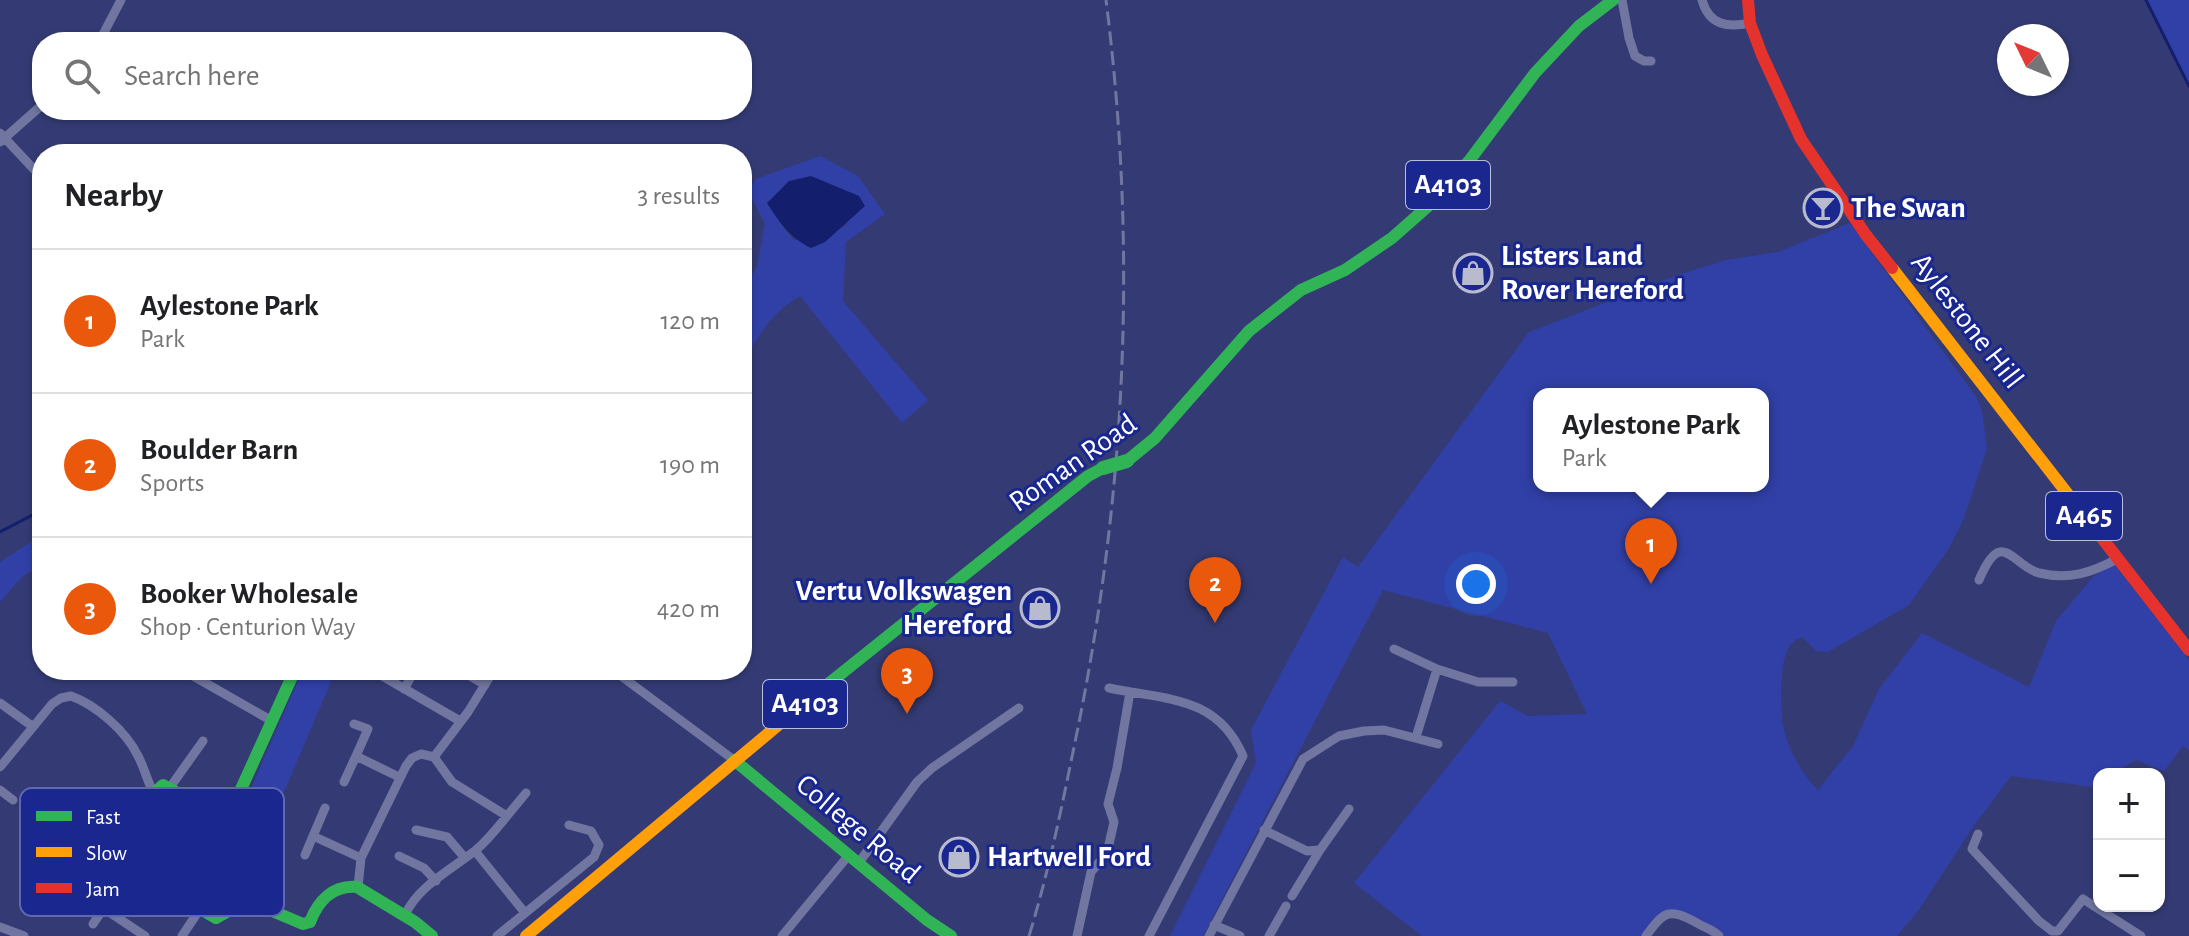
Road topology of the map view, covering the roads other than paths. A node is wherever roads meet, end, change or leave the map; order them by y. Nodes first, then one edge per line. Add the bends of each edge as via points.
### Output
1 (121, 0) edge
2 (1613, 0) edge
3 (1622, 0) edge
4 (1702, 0) edge
5 (1748, 0) edge
6 (1750, 23) junction
7 (104, 32) edge
8 (1651, 61) dead end
9 (32, 113) edge
10 (2, 137) edge
11 (32, 168) edge
12 (2117, 559) junction
13 (1979, 580) dead end
14 (1394, 649) dead end
15 (2189, 650) edge
16 (1437, 669) junction
17 (200, 680) edge
18 (290, 680) edge
19 (389, 680) edge
20 (409, 680) edge
21 (477, 680) edge
22 (488, 680) edge
23 (626, 680) edge
24 (1513, 682) dead end
25 (485, 685) junction
26 (1109, 688) dead end
27 (404, 689) junction
28 (1130, 692) junction
29 (0, 703) edge
30 (1019, 708) dead end
31 (272, 721) junction
32 (460, 721) junction
33 (354, 724) dead end
34 (32, 726) junction
35 (1416, 737) junction
36 (203, 741) dead end
37 (1438, 744) dead end
38 (356, 756) junction
39 (434, 757) junction
40 (734, 760) junction
41 (0, 767) edge
42 (399, 777) junction
43 (344, 782) dead end
44 (171, 786) junction
45 (151, 788) edge
46 (159, 788) edge
47 (174, 788) edge
48 (242, 788) edge
49 (0, 790) edge
50 (526, 793) dead end
51 (13, 800) dead end
52 (325, 808) dead end
53 (1349, 809) dead end
54 (507, 816) junction
55 (569, 825) dead end
56 (416, 830) dead end
57 (1264, 830) junction
58 (1978, 834) dead end
59 (313, 836) junction
60 (1320, 850) junction
61 (475, 851) junction
62 (305, 855) dead end
63 (399, 856) dead end
64 (361, 858) junction
65 (465, 858) junction
66 (853, 860) junction
67 (436, 881) junction
68 (358, 887) junction
69 (1292, 896) dead end
70 (1286, 906) dead end
71 (525, 913) junction
72 (405, 915) junction
73 (98, 916) edge
74 (115, 916) edge
75 (195, 916) edge
76 (284, 916) edge
77 (93, 924) dead end
78 (1214, 925) junction
79 (0, 927) edge
80 (309, 929) edge
81 (24, 936) edge
82 (145, 936) edge
83 (182, 936) edge
84 (432, 936) edge
85 (497, 936) edge
86 (526, 936) edge
87 (782, 936) edge
88 (951, 936) edge
89 (1077, 936) edge
90 (1149, 936) edge
91 (1209, 936) edge
92 (1240, 936) edge
93 (1269, 936) edge
94 (1646, 936) edge
95 (1719, 936) edge
96 (2141, 936) edge

1 - 7 street
2 - 40 main road, Roman Road / A4103, bridge via 1579,26 1535,73 1469,161 1392,238 1345,270 1301,290 1249,331 1155,438 1127,461 1088,476
3 - 8 street via 1635,56
4 - 6 street via 1711,19 1723,25
5 - 6 main road, Aylestone Hill / A465
6 - 12 main road, Aylestone Hill / A465 via 1801,139 1866,235
9 - 10 street
10 - 11 street
12 - 13 street via 2091,573 2067,577 2037,573 2004,552 1987,562
12 - 15 main road, Aylestone Hill / A465
14 - 16 street
16 - 24 street via 1478,682
16 - 35 street
17 - 31 street
18 - 31 main road
19 - 27 street
20 - 27 street
21 - 25 street
22 - 25 street
23 - 40 street
25 - 32 street
26 - 28 street
27 - 32 street
28 - 89 street via 1108,804 1114,822 1107,853 1091,872
28 - 90 street via 1194,705 1220,720 1243,756
29 - 34 street
30 - 66 street via 924,775
31 - 48 main road
32 - 39 street
33 - 38 street via 368,729
34 - 41 street
34 - 45 street via 61,698 79,699 128,739
35 - 37 street
35 - 57 street via 1364,731 1320,746 1303,759
36 - 44 street
38 - 42 street
38 - 43 street
39 - 42 street via 412,758
39 - 54 street via 452,782
40 - 66 main road, College Road
40 - 86 main road, Roman Road / A4103
42 - 64 street
44 - 46 main road
44 - 47 main road
49 - 51 street
50 - 54 street
52 - 59 street
53 - 60 street
54 - 61 street
55 - 71 street via 591,831 599,845 594,857
56 - 65 street via 447,837
57 - 60 street via 1307,851
57 - 78 street
58 - 96 street via 1972,849 2052,931 2058,931 2083,899
59 - 62 street
59 - 64 street
60 - 69 street
61 - 65 street
61 - 71 street
63 - 67 street via 421,866
64 - 68 street
65 - 67 street
66 - 87 street
66 - 88 main road, College Road
67 - 72 street
68 - 72 main road
68 - 80 main road via 324,897
70 - 93 street
71 - 85 street
72 - 84 main road
73 - 77 street
74 - 82 street
75 - 83 street
76 - 80 main road
78 - 91 street
78 - 92 street
79 - 81 street
94 - 95 street via 1663,916 1675,913

